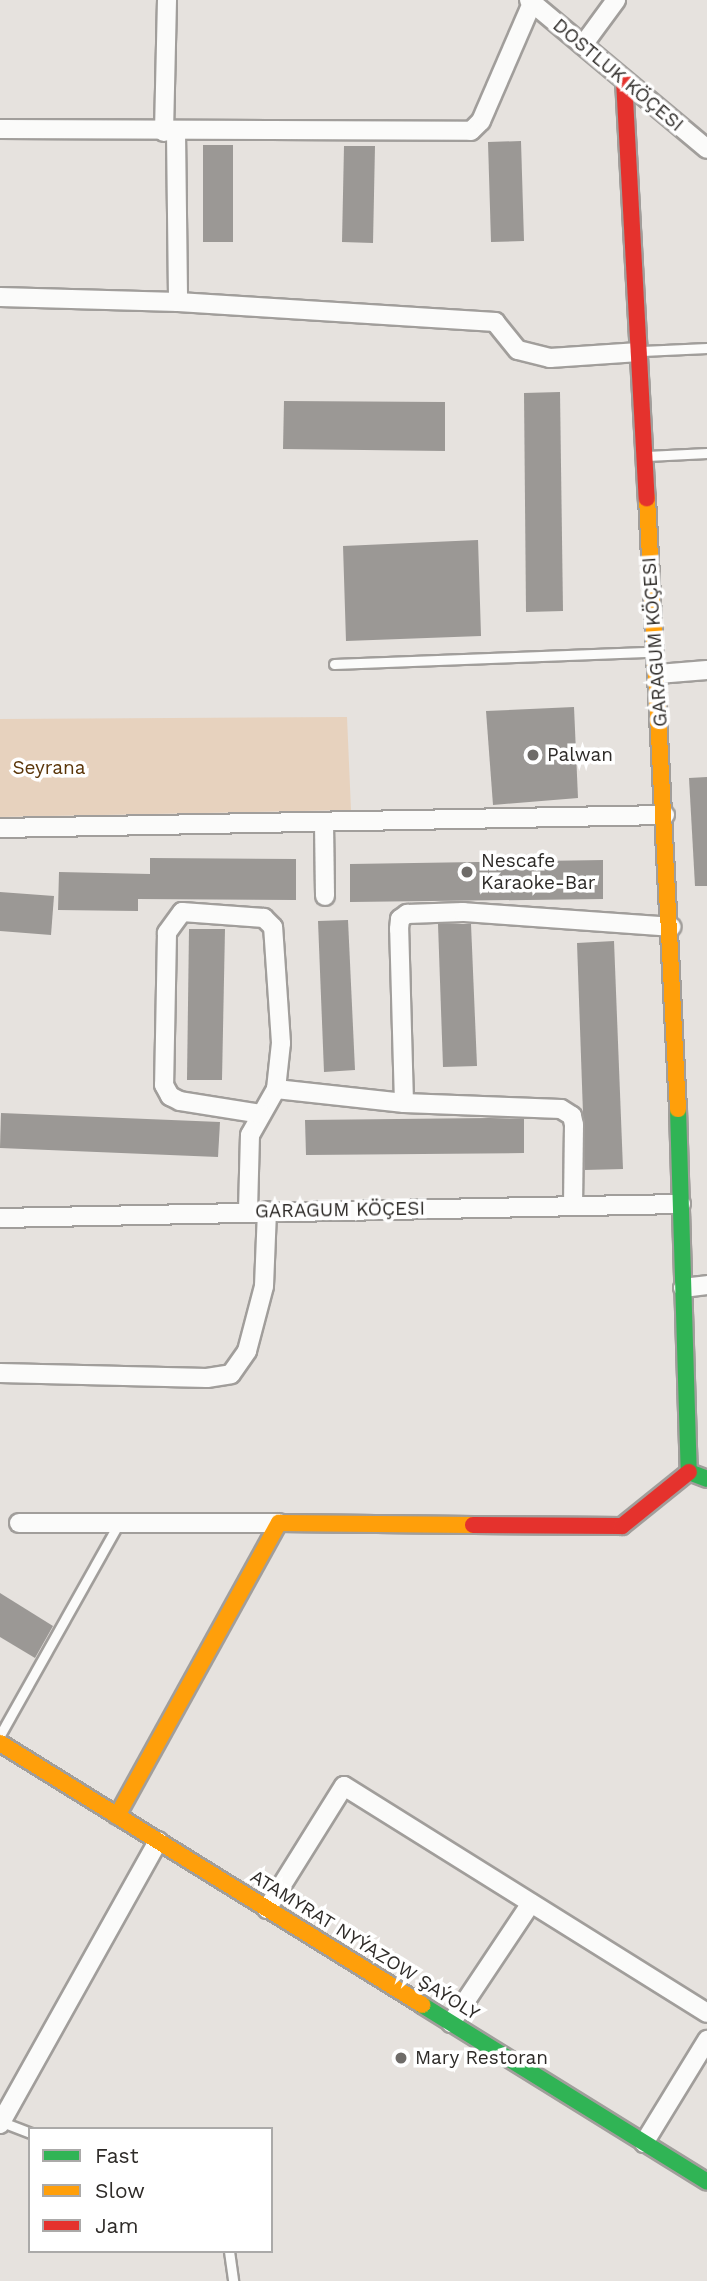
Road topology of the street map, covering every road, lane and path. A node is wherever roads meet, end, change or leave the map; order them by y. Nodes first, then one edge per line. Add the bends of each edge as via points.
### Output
1 (167, 0) edge
2 (616, 0) edge
3 (530, 1) edge
4 (583, 45) junction
5 (625, 80) junction
6 (0, 129) edge
7 (170, 132) junction
8 (707, 149) edge
9 (0, 297) edge
10 (178, 302) junction
11 (707, 348) edge
12 (639, 352) junction
13 (707, 453) edge
14 (645, 456) junction
15 (654, 652) junction
16 (334, 664) dead end
17 (707, 670) edge
18 (658, 674) junction
19 (665, 815) junction
20 (324, 823) junction
21 (0, 828) edge
22 (325, 896) dead end
23 (671, 927) junction
24 (276, 1088) junction
25 (404, 1103) junction
26 (261, 1114) junction
27 (681, 1204) junction
28 (573, 1206) junction
29 (248, 1211) junction
30 (267, 1211) junction
31 (0, 1218) edge
32 (707, 1285) edge
33 (683, 1288) junction
34 (0, 1373) edge
35 (689, 1472) junction
36 (707, 1479) edge
37 (19, 1522) dead end
38 (119, 1523) junction
39 (279, 1523) junction
40 (0, 1735) edge
41 (0, 1743) edge
42 (117, 1816) junction
43 (158, 1841) junction
44 (531, 1903) junction
45 (267, 1909) junction
46 (707, 2013) edge
47 (451, 2024) junction
48 (707, 2040) edge
49 (1, 2123) edge
50 (28, 2132) edge
51 (644, 2143) junction
52 (707, 2182) edge
53 (229, 2253) edge
54 (233, 2281) edge

1 - 7 street
2 - 4 street
3 - 4 street, DOSTLUK KÖÇESI
3 - 7 street via 481,121 471,131
4 - 5 street, DOSTLUK KÖÇESI
5 - 8 street, DOSTLUK KÖÇESI
5 - 12 street, GARAGUM KÖÇESI
6 - 7 street
7 - 10 street
9 - 10 street
10 - 12 street via 495,322 518,350 550,358
11 - 12 lane
12 - 14 street, GARAGUM KÖÇESI
13 - 14 lane
14 - 15 street, GARAGUM KÖÇESI
15 - 16 lane
15 - 18 street, GARAGUM KÖÇESI
17 - 18 street
18 - 19 street, GARAGUM KÖÇESI
19 - 20 street
19 - 23 street, GARAGUM KÖÇESI
20 - 21 street
20 - 22 street
23 - 25 street via 463,912 407,914 400,919 399,929
23 - 27 street, GARAGUM KÖÇESI
24 - 25 street
24 - 26 street
24 - 26 street via 281,1043 273,927 264,918 182,912 167,933 164,1085 170,1096 180,1101
25 - 28 street via 539,1106 567,1112 572,1116 575,1140
26 - 29 street via 250,1135
27 - 28 street, GARAGUM KÖÇESI
27 - 33 street, GARAGUM KÖÇESI
28 - 30 street, GARAGUM KÖÇESI
29 - 30 street, GARAGUM KÖÇESI
29 - 31 street, GARAGUM KÖÇESI
30 - 34 street via 264,1286 247,1351 231,1374 207,1378
32 - 33 street
33 - 35 street, GARAGUM KÖÇESI
35 - 36 street
35 - 39 street via 622,1526
37 - 38 street
38 - 39 street
38 - 40 lane
39 - 42 street
41 - 42 street, ATAMYRAT NYÝAZOW ŞAÝOLY
42 - 43 street, ATAMYRAT NYÝAZOW ŞAÝOLY
43 - 45 street, ATAMYRAT NYÝAZOW ŞAÝOLY
43 - 49 street
44 - 45 street via 344,1786
44 - 46 street
44 - 47 street
45 - 47 street, ATAMYRAT NYÝAZOW ŞAÝOLY
47 - 51 street, ATAMYRAT NYÝAZOW ŞAÝOLY
48 - 51 street
49 - 50 lane
51 - 52 street, ATAMYRAT NYÝAZOW ŞAÝOLY
53 - 54 lane

